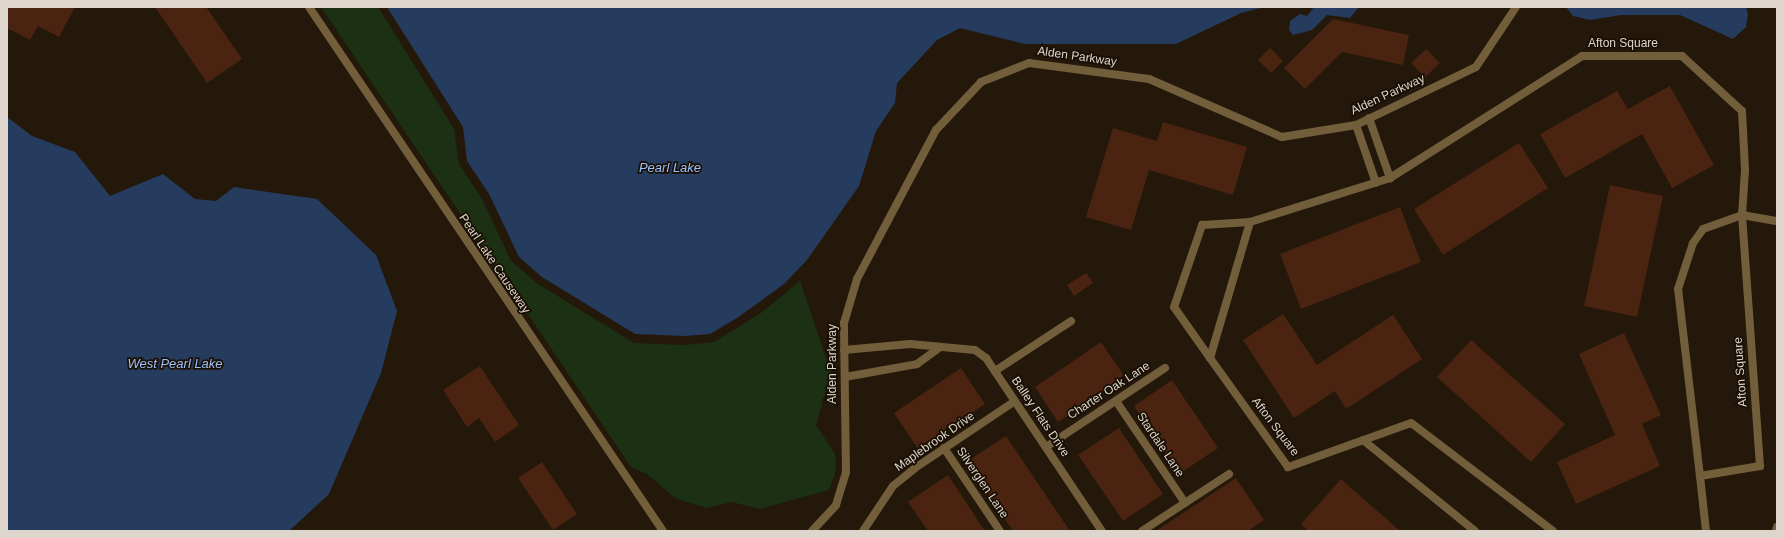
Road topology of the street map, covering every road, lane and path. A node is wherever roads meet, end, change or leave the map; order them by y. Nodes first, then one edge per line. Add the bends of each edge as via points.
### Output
1 (309, 7) edge
2 (1516, 7) edge
3 (1369, 118) junction
4 (1356, 125) junction
5 (1390, 178) junction
6 (1376, 183) junction
7 (1742, 215) junction
8 (1777, 221) edge
9 (1250, 222) junction
10 (1071, 321) dead end
11 (939, 348) junction
12 (844, 350) junction
13 (1210, 358) junction
14 (1165, 368) dead end
15 (995, 371) junction
16 (845, 377) junction
17 (1015, 401) junction
18 (1116, 401) junction
19 (1363, 440) junction
20 (1046, 447) junction
21 (944, 448) junction
22 (1229, 474) dead end
23 (1700, 476) junction
24 (1185, 503) junction
25 (1777, 527) edge
26 (1549, 530) edge
27 (663, 531) edge
28 (811, 531) edge
29 (864, 531) edge
30 (1000, 531) edge
31 (1102, 531) edge
32 (1142, 531) edge
33 (1475, 531) edge
34 (1706, 531) edge
35 (1776, 531) edge

1 - 27 street, Pearl Lake Causeway via 464,242
2 - 3 street, Alden Parkway via 1476,67
3 - 4 street, Alden Parkway
3 - 5 street
4 - 6 street
4 - 12 street, Alden Parkway via 1282,137 1149,79 1029,63 981,82 936,130 857,279 844,323
5 - 6 street, Afton Square
5 - 7 street, Afton Square via 1582,56 1682,56 1742,111 1745,170
6 - 9 street, Afton Square
7 - 8 street
7 - 23 street via 1703,229 1693,243 1678,289
7 - 23 street, Afton Square via 1760,466
9 - 13 street
9 - 13 street, Afton Square via 1202,225 1174,307
10 - 15 street
11 - 12 street, Balley Flats Drive via 910,344
11 - 15 street, Balley Flats Drive via 975,350
11 - 16 street via 917,364
12 - 16 street, Alden Parkway
13 - 19 street, Afton Square via 1288,467
14 - 18 street, Charter Oak Lane
15 - 17 street, Balley Flats Drive
16 - 28 street, Alden Parkway via 846,472 836,505
17 - 20 street, Balley Flats Drive
17 - 21 street, Maplebrook Drive
18 - 20 street, Charter Oak Lane
18 - 24 street, Stardale Lane
19 - 26 street, Afton Square via 1411,423
19 - 33 street
20 - 31 street, Balley Flats Drive
21 - 29 street, Maplebrook Drive via 893,486
21 - 30 street, Silverglen Lane
22 - 24 street
23 - 34 street
24 - 32 street
25 - 35 street

